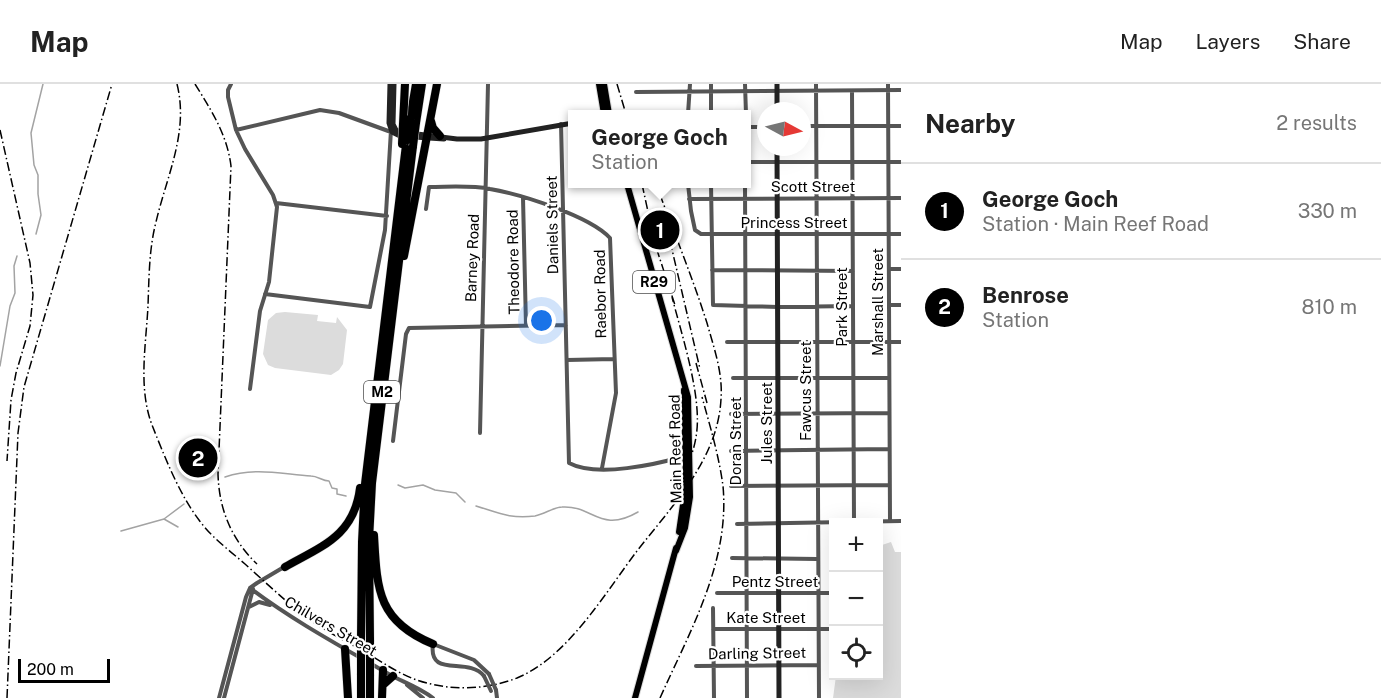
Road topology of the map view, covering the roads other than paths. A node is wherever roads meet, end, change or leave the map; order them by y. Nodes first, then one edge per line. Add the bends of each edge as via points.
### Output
1 (231, 84) edge
2 (392, 84) edge
3 (405, 84) edge
4 (416, 84) edge
5 (422, 84) edge
6 (437, 84) edge
7 (488, 84) edge
8 (599, 84) edge
9 (604, 84) edge
10 (690, 84) edge
11 (711, 84) edge
12 (746, 84) edge
13 (816, 84) edge
14 (888, 84) edge
15 (777, 87) edge
16 (816, 90) junction
17 (852, 90) junction
18 (888, 90) junction
19 (901, 90) edge
20 (689, 91) junction
21 (711, 91) junction
22 (746, 91) junction
23 (636, 92) dead end
24 (604, 110) edge
25 (605, 110) edge
26 (688, 110) edge
27 (711, 110) edge
28 (746, 110) edge
29 (430, 120) junction
30 (413, 121) junction
31 (568, 123) edge
32 (561, 124) junction
33 (811, 126) edge
34 (816, 126) junction
35 (852, 126) junction
36 (888, 126) junction
37 (901, 126) edge
38 (392, 129) junction
39 (236, 130) junction
40 (427, 137) junction
41 (441, 138) junction
42 (487, 138) junction
43 (407, 145) junction
44 (424, 152) junction
45 (777, 156) edge
46 (751, 162) edge
47 (777, 162) junction
48 (816, 162) junction
49 (852, 162) junction
50 (888, 162) junction
51 (901, 162) edge
52 (486, 188) junction
53 (628, 188) edge
54 (688, 188) edge
55 (711, 188) edge
56 (746, 188) edge
57 (523, 198) junction
58 (711, 198) junction
59 (746, 198) junction
60 (777, 198) junction
61 (817, 198) junction
62 (852, 198) junction
63 (888, 198) junction
64 (901, 198) edge
65 (689, 199) junction
66 (276, 203) junction
67 (426, 208) dead end
68 (563, 209) junction
69 (387, 216) junction
70 (746, 234) junction
71 (852, 234) junction
72 (888, 234) junction
73 (901, 234) edge
74 (712, 235) junction
75 (777, 235) junction
76 (816, 235) junction
77 (889, 269) junction
78 (901, 269) edge
79 (712, 270) junction
80 (746, 270) junction
81 (777, 270) junction
82 (817, 270) junction
83 (853, 271) junction
84 (265, 294) junction
85 (889, 305) junction
86 (901, 305) edge
87 (853, 306) junction
88 (746, 307) junction
89 (778, 307) junction
90 (817, 307) junction
91 (392, 324) junction
92 (566, 325) junction
93 (526, 326) junction
94 (482, 327) junction
95 (727, 342) dead end
96 (747, 342) junction
97 (817, 342) junction
98 (853, 342) junction
99 (889, 342) junction
100 (901, 342) edge
101 (777, 343) junction
102 (614, 359) junction
103 (567, 360) junction
104 (817, 377) junction
105 (733, 378) dead end
106 (747, 378) junction
107 (778, 378) junction
108 (854, 378) junction
109 (889, 378) junction
110 (250, 389) dead end
111 (853, 413) junction
112 (889, 413) junction
113 (731, 414) dead end
114 (747, 414) junction
115 (778, 414) junction
116 (818, 414) junction
117 (374, 432) junction
118 (480, 433) dead end
119 (393, 441) dead end
120 (818, 449) junction
121 (853, 449) junction
122 (890, 449) junction
123 (778, 450) junction
124 (731, 451) dead end
125 (748, 451) junction
126 (687, 456) junction
127 (602, 468) junction
128 (818, 485) junction
129 (890, 485) junction
130 (731, 486) dead end
131 (747, 486) junction
132 (778, 486) junction
133 (853, 486) junction
134 (854, 518) edge
135 (883, 520) edge
136 (890, 520) junction
137 (901, 521) edge
138 (817, 522) junction
139 (829, 522) edge
140 (778, 523) junction
141 (737, 524) dead end
142 (747, 524) junction
143 (732, 558) dead end
144 (748, 558) junction
145 (778, 558) junction
146 (817, 559) junction
147 (285, 567) joint
148 (252, 589) junction
149 (717, 593) dead end
150 (779, 593) junction
151 (818, 593) junction
152 (829, 593) edge
153 (747, 594) junction
154 (273, 606) junction
155 (713, 608) dead end
156 (247, 611) junction
157 (713, 629) junction
158 (748, 629) junction
159 (779, 629) junction
160 (818, 629) junction
161 (829, 629) edge
162 (433, 644) junction
163 (345, 649) junction
164 (747, 665) junction
165 (779, 665) junction
166 (819, 665) junction
167 (696, 666) dead end
168 (713, 666) junction
169 (383, 670) junction
170 (487, 675) junction
171 (393, 676) junction
172 (402, 680) junction
173 (384, 684) junction
174 (219, 698) edge
175 (224, 698) edge
176 (348, 698) edge
177 (361, 698) edge
178 (370, 698) edge
179 (382, 698) edge
180 (423, 698) edge
181 (433, 698) edge
182 (495, 698) edge
183 (635, 698) edge
184 (714, 698) edge
185 (747, 698) edge
186 (779, 698) edge
187 (819, 698) edge

1 - 39 street via 228,97
2 - 38 main road
3 - 43 highway, bridge
4 - 30 highway, M2
5 - 30 highway, M2
6 - 29 highway
7 - 42 street, Barney Road
8 - 24 main road
9 - 25 main road
10 - 20 street
11 - 21 street
12 - 22 street
13 - 16 street, Fawcus Street
14 - 18 street, Marshall Street
15 - 16 street
15 - 22 street
16 - 17 street
16 - 34 street, Fawcus Street
17 - 18 street
17 - 35 street, Park Street
18 - 19 street
18 - 36 street, Marshall Street
20 - 21 street
20 - 23 street
20 - 26 street
21 - 22 street
21 - 27 street
22 - 28 street
29 - 40 highway
29 - 41 highway
30 - 43 highway, M2, bridge
31 - 32 main road
32 - 42 main road
32 - 68 street, Daniels Street
33 - 34 street
34 - 35 street
34 - 48 street, Fawcus Street
35 - 36 street
35 - 49 street, Park Street
36 - 37 street
36 - 50 street, Marshall Street
38 - 39 street via 320,110
38 - 40 main road
38 - 69 street
39 - 66 street
40 - 41 main road
40 - 44 highway
41 - 42 main road
41 - 44 highway
42 - 52 street, Barney Road
43 - 91 highway, M2
43 - 117 highway, M2
44 - 91 highway
45 - 47 main road, Jules Street
46 - 47 street
47 - 48 street
47 - 60 main road, Jules Street
48 - 49 street
48 - 61 street, Fawcus Street
49 - 50 street
49 - 62 street, Park Street
50 - 51 street
50 - 63 street, Marshall Street
52 - 57 street, Raebor Road
52 - 67 street, Raebor Road via 429,187
52 - 94 street, Barney Road
53 - 126 main road, Main Reef Road / R29 via 684,380
54 - 65 street
55 - 58 street
56 - 59 street, Doran Street
57 - 68 street, Raebor Road
57 - 93 street, Theodore Road
58 - 59 street, Scott Street
58 - 65 street, Scott Street
58 - 74 street
59 - 60 street, Scott Street
59 - 70 street, Doran Street
60 - 61 street, Scott Street
60 - 75 main road, Jules Street
61 - 62 street, Scott Street
61 - 76 street, Fawcus Street
62 - 63 street, Scott Street
62 - 71 street, Park Street
63 - 64 street, Scott Street
63 - 72 street, Marshall Street
65 - 74 street via 695,230
66 - 69 street
66 - 84 street
68 - 92 street, Daniels Street
68 - 102 street, Raebor Road via 610,238
69 - 84 street via 370,308
70 - 74 street, Princess Street
70 - 75 street, Princess Street
70 - 80 street, Doran Street
71 - 72 street, Princess Street
71 - 76 street, Princess Street
71 - 83 street, Park Street
72 - 73 street, Princess Street
72 - 77 street, Marshall Street
74 - 79 street
75 - 76 street, Princess Street
75 - 81 main road, Jules Street
76 - 82 street, Fawcus Street
77 - 78 street
77 - 85 street, Marshall Street
79 - 80 street
79 - 88 street via 714,306
80 - 81 street
80 - 88 street, Doran Street
81 - 82 street
81 - 89 main road, Jules Street
82 - 83 street
82 - 90 street, Fawcus Street
83 - 87 street, Park Street
84 - 110 street
85 - 86 street
85 - 99 street, Marshall Street
87 - 90 street
87 - 98 street, Park Street
88 - 89 street
88 - 96 street, Doran Street
89 - 90 street
89 - 101 main road, Jules Street
90 - 97 street, Fawcus Street
91 - 117 highway, M2
92 - 93 street
92 - 103 street, Daniels Street
93 - 94 street
94 - 118 street, Barney Road
94 - 119 street via 409,328
95 - 96 street
96 - 101 street
96 - 106 street, Doran Street
97 - 98 street
97 - 101 street
97 - 104 street, Fawcus Street
98 - 99 street
98 - 108 street, Park Street
99 - 100 street
99 - 109 street, Marshall Street
101 - 107 main road, Jules Street
102 - 103 street
102 - 127 street, Raebor Road via 615,407
103 - 127 street, Daniels Street via 571,464
104 - 107 street
104 - 108 street
104 - 116 street, Fawcus Street
105 - 106 street
106 - 107 street
106 - 114 street, Doran Street
107 - 115 main road, Jules Street
108 - 109 street
108 - 111 street, Park Street
109 - 112 street, Marshall Street
111 - 112 street
111 - 116 street
111 - 121 street, Park Street
112 - 122 street, Marshall Street
113 - 114 street
114 - 115 street
114 - 125 street, Doran Street
115 - 116 street
115 - 123 main road, Jules Street
116 - 120 street, Fawcus Street
117 - 147 highway via 349,523 328,543
117 - 162 highway via 373,515 381,597 404,629
117 - 177 highway, M2, bridge via 363,512
117 - 178 highway, M2, bridge
120 - 121 street
120 - 123 street
120 - 128 street, Fawcus Street
121 - 122 street
121 - 133 street, Park Street
122 - 129 street, Marshall Street
123 - 125 street
123 - 132 main road, Jules Street
124 - 125 street
125 - 131 street, Doran Street
126 - 127 street via 639,467
126 - 183 main road, Main Reef Road / R29 via 684,507 675,551
128 - 132 street
128 - 133 street
128 - 138 street, Fawcus Street
129 - 133 street
129 - 136 street, Marshall Street
130 - 131 street
131 - 132 street
131 - 142 street, Doran Street
132 - 140 main road, Jules Street
133 - 134 street, Park Street
135 - 136 street
136 - 137 street
138 - 139 street
138 - 140 street
138 - 146 street, Fawcus Street
140 - 142 street
140 - 145 main road, Jules Street
141 - 142 street
142 - 144 street, Doran Street
143 - 144 street
144 - 145 street
144 - 153 street, Doran Street
145 - 146 street
145 - 150 main road, Jules Street
146 - 151 street, Fawcus Street
147 - 148 street
148 - 154 street, Chilvers Street
148 - 156 street
148 - 174 street via 246,597
149 - 153 street, Pentz Street
150 - 151 street, Pentz Street
150 - 153 street, Pentz Street
150 - 159 main road, Jules Street
151 - 152 street, Pentz Street
151 - 160 street, Fawcus Street
153 - 158 street, Doran Street
154 - 156 street via 256,602
154 - 163 street, Chilvers Street
155 - 157 street
156 - 175 street
157 - 158 street, Kate Street
157 - 168 street
158 - 159 street, Kate Street
158 - 164 street, Doran Street
159 - 160 street, Kate Street
159 - 165 main road, Jules Street
160 - 161 street, Kate Street
160 - 166 street, Fawcus Street
162 - 170 street via 474,660
162 - 170 street via 433,654 440,663 470,666
163 - 169 street, Chilvers Street
163 - 176 highway
164 - 165 street, Darling Street
164 - 168 street, Darling Street
164 - 185 street, Doran Street
165 - 166 street, Darling Street
165 - 186 main road, Jules Street
166 - 187 street, Fawcus Street
167 - 168 street, Darling Street
168 - 184 street
169 - 171 street, Chilvers Street
169 - 173 highway
170 - 182 street, bridge
171 - 172 street, Chilvers Street
171 - 173 highway
172 - 180 street, Chilvers Street
172 - 181 street, Chilvers Street
173 - 179 highway

